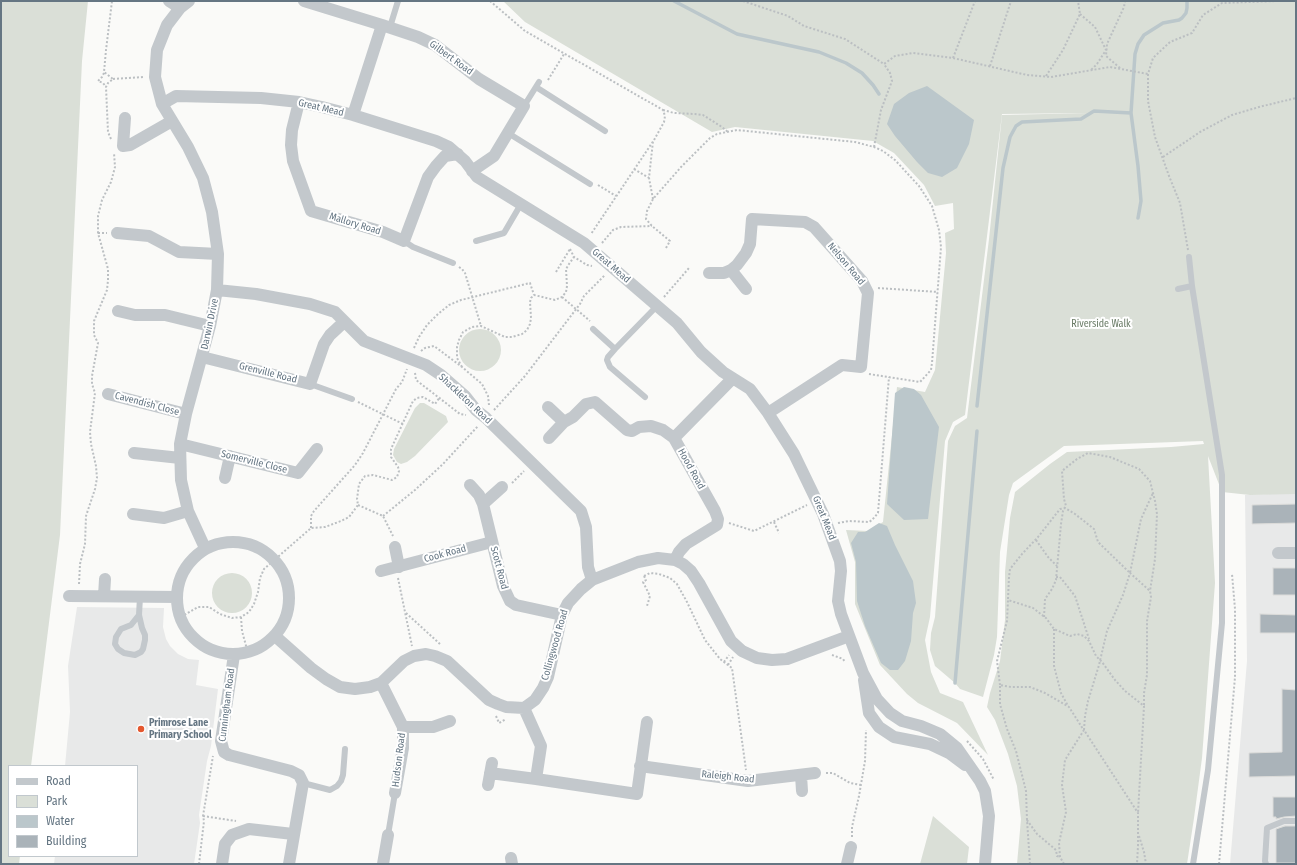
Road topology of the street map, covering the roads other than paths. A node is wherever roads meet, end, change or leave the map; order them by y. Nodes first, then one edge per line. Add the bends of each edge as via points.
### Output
1 (169, 1) edge
2 (304, 1) edge
3 (398, 1) edge
4 (184, 4) edge
5 (386, 26) junction
6 (298, 102) junction
7 (162, 104) junction
8 (524, 106) junction
9 (353, 115) junction
10 (125, 118) dead end
11 (172, 122) junction
12 (605, 131) dead end
13 (508, 133) junction
14 (458, 154) junction
15 (472, 171) junction
16 (590, 184) road end
17 (521, 204) junction
18 (117, 233) dead end
19 (404, 241) junction
20 (476, 241) dead end
21 (218, 254) junction
22 (1189, 257) road end
23 (453, 263) road end
24 (731, 270) junction
25 (709, 273) dead end
26 (1192, 286) junction
27 (746, 289) dead end
28 (1178, 289) dead end
29 (217, 290) junction
30 (657, 306) junction
31 (118, 311) dead end
32 (344, 322) junction
33 (210, 326) junction
34 (593, 329) road end
35 (615, 349) junction
36 (202, 357) junction
37 (732, 379) junction
38 (310, 384) junction
39 (108, 394) dead end
40 (645, 397) dead end
41 (352, 399) road end
42 (548, 407) dead end
43 (768, 413) junction
44 (186, 414) junction
45 (564, 422) junction
46 (549, 438) dead end
47 (674, 438) junction
48 (180, 444) junction
49 (317, 450) dead end
50 (134, 453) dead end
51 (230, 456) junction
52 (180, 458) junction
53 (225, 478) dead end
54 (470, 485) dead end
55 (502, 487) road end
56 (483, 504) junction
57 (188, 511) junction
58 (133, 514) dead end
59 (492, 542) junction
60 (395, 547) road end
61 (205, 548) junction
62 (1278, 553) dead end
63 (1296, 553) edge
64 (675, 560) junction
65 (399, 567) junction
66 (381, 571) dead end
67 (105, 579) dead end
68 (592, 580) junction
69 (74, 596) road end
70 (104, 596) junction
71 (140, 597) junction
72 (178, 598) junction
73 (139, 615) junction
74 (562, 615) junction
75 (275, 636) junction
76 (849, 636) junction
77 (234, 655) junction
78 (863, 673) junction
79 (381, 683) junction
80 (524, 708) junction
81 (450, 721) dead end
82 (647, 722) dead end
83 (403, 727) junction
84 (345, 749) dead end
85 (640, 766) junction
86 (974, 771) junction
87 (490, 773) dead end
88 (815, 773) road end
89 (801, 775) junction
90 (536, 779) junction
91 (303, 783) junction
92 (802, 791) dead end
93 (395, 793) joint
94 (1296, 821) edge
95 (294, 834) junction
96 (388, 835) joint
97 (851, 847) road end
98 (222, 864) edge
99 (289, 864) edge
100 (383, 864) edge
101 (847, 864) edge
102 (985, 864) edge
103 (1193, 864) edge
104 (1266, 864) edge

1 - 4 street
2 - 5 street, Gilbert Road
3 - 5 lane
4 - 7 street, Darwin Drive via 167,26 157,50 155,77
5 - 8 street, Gilbert Road via 435,44 479,79
5 - 9 street
6 - 7 street, Great Mead via 261,98 176,96
6 - 9 street, Great Mead
6 - 19 street, Mallory Road via 291,150 311,211 383,232
7 - 11 street, Darwin Drive
8 - 12 lane via 537,84
8 - 13 street
9 - 14 street, Great Mead via 436,141
10 - 11 street via 123,146 130,146
11 - 21 street, Darwin Drive via 188,147 202,178 212,212
13 - 15 street via 494,156
13 - 16 lane
14 - 15 street, Great Mead
14 - 19 street via 445,156 428,177
15 - 17 street, Great Mead via 488,185
17 - 20 lane via 504,233
17 - 30 street, Great Mead via 584,243
18 - 21 street via 149,236 179,252
19 - 23 lane
21 - 29 street, Darwin Drive
22 - 26 lane
24 - 25 street via 724,273
24 - 27 street
24 - 43 street, Nelson Road via 746,253 750,244 752,219 805,222 814,227 862,280 868,293 861,367 842,365
26 - 28 lane
26 - 103 lane via 1222,475 1222,623 1208,770
29 - 32 street, Shackleton Road via 310,304 335,312
29 - 33 street, Darwin Drive
30 - 35 lane
30 - 37 street, Great Mead via 677,323 701,352
31 - 33 street via 135,315 165,315
32 - 38 street, Grenville Road via 330,334 324,344
32 - 68 street, Shackleton Road via 364,341 426,365 441,375 581,511 586,527 588,567
33 - 36 street, Darwin Drive
34 - 35 lane
35 - 40 lane via 608,357 608,364
36 - 38 street, Grenville Road
36 - 44 street, Darwin Drive
37 - 43 street, Great Mead via 750,389
37 - 47 street, Hood Road
38 - 41 lane
39 - 44 street, Cavendish Close
42 - 45 street
43 - 76 street, Great Mead via 794,454 831,534 840,561 838,601
44 - 48 street, Darwin Drive
45 - 46 street
45 - 47 street via 586,404 595,402 627,430 651,426 663,430
47 - 64 street, Hood Road via 718,519 717,525 686,544
48 - 51 street, Somerville Close
48 - 52 street, Darwin Drive
49 - 51 street, Somerville Close via 298,473
50 - 52 street
51 - 53 street
52 - 57 street, Darwin Drive via 181,480
54 - 56 street, Scott Road
55 - 56 street
56 - 59 street, Scott Road
57 - 58 street via 164,518
57 - 61 street, Darwin Drive
59 - 65 street, Cook Road
59 - 74 street, Scott Road via 503,586 510,601 516,605
60 - 65 street
61 - 72 street via 194,557 184,571
61 - 75 street via 221,543 238,542 253,545 267,552 282,572 287,599 284,618
62 - 63 street
64 - 68 street, Collingwood Road via 658,558 638,562
64 - 76 street via 691,571 731,641 742,651 757,658 787,659
65 - 66 street, Cook Road
67 - 70 street
68 - 74 street, Collingwood Road via 568,603
69 - 70 street
70 - 71 street
71 - 72 street
71 - 73 lane
72 - 77 street via 182,617 195,638 219,652
73 - 73 lane via 145,635 143,649 135,655 124,653 115,644 116,636
74 - 80 street, Collingwood Road via 548,677 535,700
75 - 77 street via 265,645 248,653
75 - 79 street via 311,668 340,686 355,689
76 - 78 street, Great Mead
77 - 91 street, Cunningham Road via 221,741 224,752 299,774
78 - 86 street, Great Mead via 878,699 890,713 902,721 940,734 957,748
78 - 86 street, Great Mead via 869,714 879,727 894,737 930,744 949,753
79 - 80 street via 404,661 426,654 447,661 489,700 506,706
79 - 83 street, Hudson Road
80 - 90 street via 541,746
81 - 83 street, Hudson Road via 433,727
82 - 85 street
83 - 93 street, Hudson Road via 403,748
84 - 91 lane via 343,775 337,786 330,790
85 - 89 street, Raleigh Road via 748,781
85 - 90 street via 637,794
86 - 102 street, Great Mead via 985,791 989,816
87 - 90 street
88 - 89 street, Raleigh Road
89 - 92 street
91 - 95 street
93 - 96 lane
94 - 104 lane via 1284,820 1267,828 1264,861
95 - 98 street via 249,829 232,835 225,844
95 - 99 street
96 - 100 street
97 - 101 street

